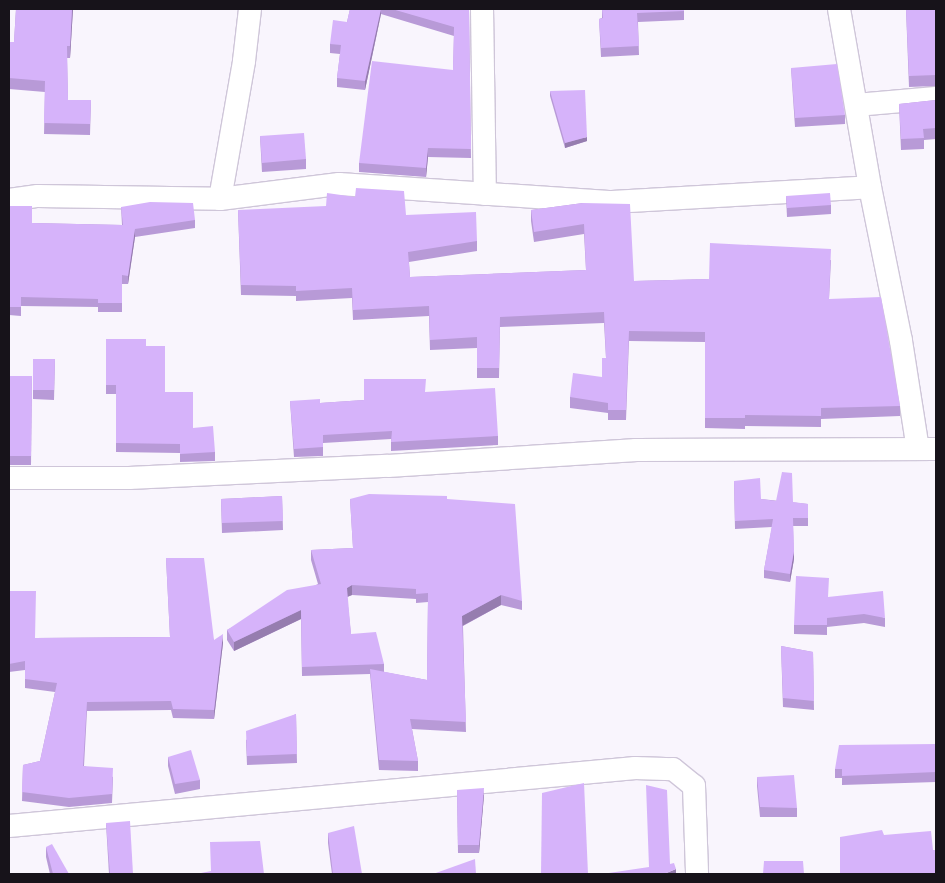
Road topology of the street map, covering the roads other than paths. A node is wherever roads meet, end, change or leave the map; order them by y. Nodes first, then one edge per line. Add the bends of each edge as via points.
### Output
1 (250, 9) edge
2 (482, 9) edge
3 (839, 9) edge
4 (936, 98) edge
5 (856, 105) junction
6 (870, 187) junction
7 (485, 194) junction
8 (220, 199) junction
9 (9, 200) edge
10 (927, 449) edge
11 (9, 478) edge
12 (9, 826) edge
13 (698, 874) edge

1 - 8 street
2 - 7 street
3 - 5 street
4 - 5 street
5 - 6 street
6 - 7 street via 612,202
6 - 10 street
7 - 8 street via 339,184
8 - 9 street via 38,196
10 - 11 street via 636,450 388,466 139,477
12 - 13 street via 635,768 673,769 694,786

